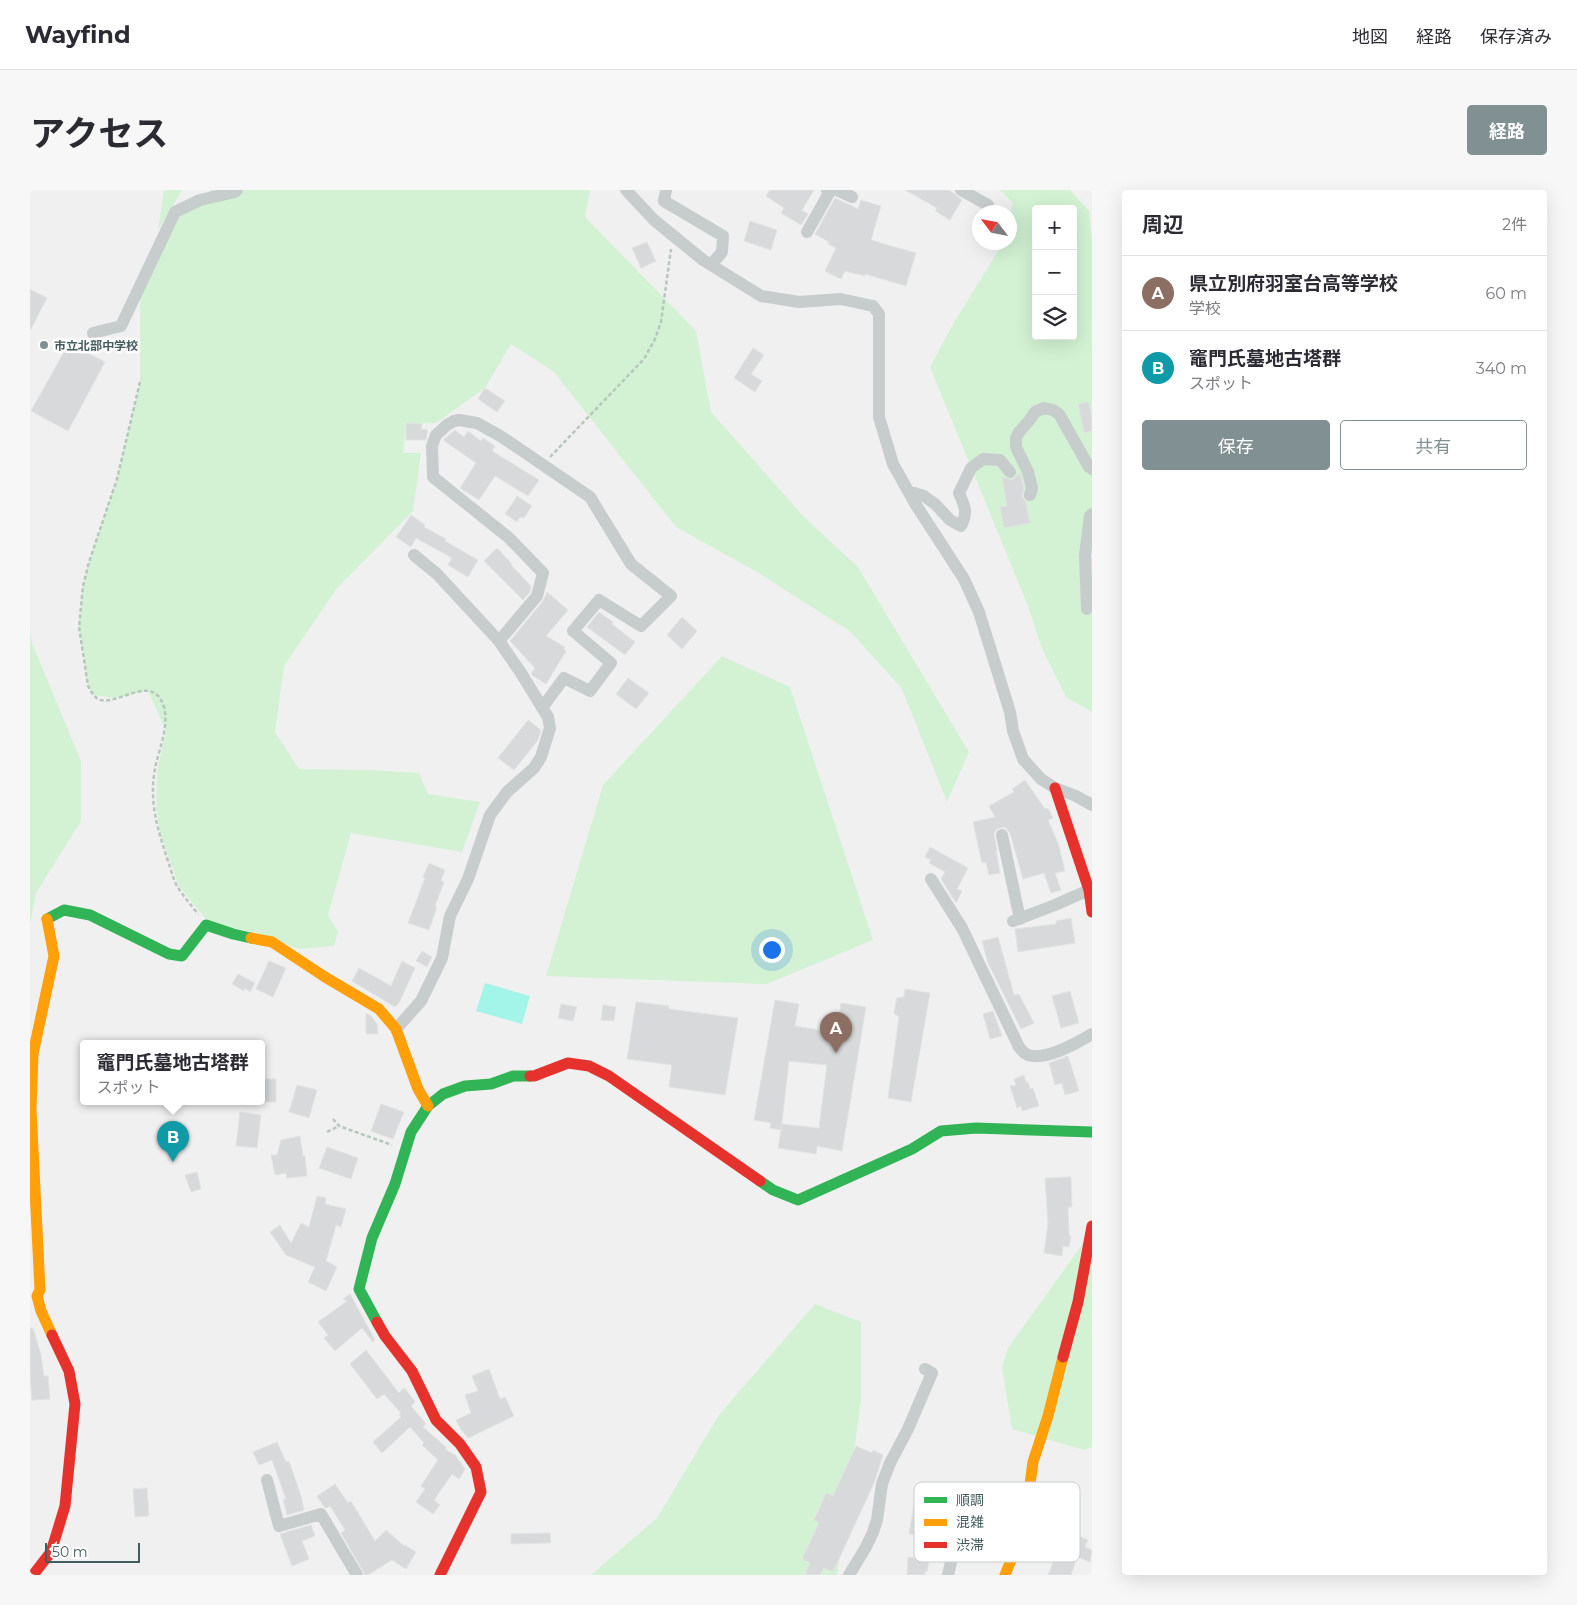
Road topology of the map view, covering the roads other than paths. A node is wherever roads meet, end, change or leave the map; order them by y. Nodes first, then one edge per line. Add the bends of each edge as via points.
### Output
1 (237, 190) edge
2 (626, 190) edge
3 (666, 190) edge
4 (827, 190) edge
5 (837, 190) edge
6 (961, 190) edge
7 (852, 198) dead end
8 (988, 205) dead end
9 (807, 232) dead end
10 (711, 265) junction
11 (93, 333) dead end
12 (1092, 469) edge
13 (1010, 472) dead end
14 (908, 491) junction
15 (1030, 495) dead end
16 (1092, 514) edge
17 (414, 555) dead end
18 (1087, 609) dead end
19 (499, 641) junction
20 (542, 708) junction
21 (1055, 788) junction
22 (1092, 805) edge
23 (1002, 835) dead end
24 (931, 879) dead end
25 (1089, 890) junction
26 (1092, 912) edge
27 (396, 1029) junction
28 (1092, 1034) edge
29 (428, 1106) junction
30 (1092, 1132) edge
31 (1092, 1226) edge
32 (34, 1297) edge
33 (925, 1369) dead end
34 (267, 1480) dead end
35 (1030, 1482) edge
36 (951, 1562) edge
37 (1010, 1562) edge
38 (33, 1575) edge
39 (357, 1575) edge
40 (440, 1575) edge
41 (849, 1575) edge
42 (948, 1575) edge
43 (1005, 1575) edge

1 - 11 street via 200,200 175,212 121,326
2 - 10 street via 654,220
3 - 10 street via 664,200 724,236 722,252
4 - 9 street via 829,193
5 - 7 street
6 - 8 street
10 - 14 street via 762,296 799,302 841,299 873,306 879,314 879,417 892,464
12 - 15 street via 1060,414 1044,408 1035,412 1016,438 1016,448 1032,488
13 - 14 street via 1000,460 983,458 971,468 959,493 966,517 961,526 924,496
14 - 21 street via 964,579 979,612 1023,759 1041,779
16 - 18 street via 1084,555
17 - 19 street via 437,574
19 - 20 street
19 - 20 street via 537,596 544,573 508,537 433,477 432,446 436,435 459,420 478,423 502,437 590,497 631,564 671,596 641,626 599,600 572,631 610,663 590,691 564,678
20 - 27 street via 550,728 541,757 490,815 468,879 450,916 442,958 421,1001
21 - 22 street
21 - 25 street
23 - 25 street via 1017,920
24 - 28 street via 962,928 1019,1047 1026,1055 1062,1051
25 - 26 street
27 - 29 street
27 - 32 street via 379,1009 272,942 206,925 182,956 169,954 90,915 64,910 47,918 54,956 33,1054 31,1109 40,1290
29 - 30 street via 443,1094 465,1086 491,1084 513,1076 534,1076 568,1063 588,1066 609,1076 773,1190 798,1200 912,1150 941,1131 976,1128
29 - 40 street via 411,1132 395,1184 372,1238 359,1289 385,1336 412,1370 436,1420 476,1466 482,1492
31 - 35 street via 1078,1302
32 - 38 street via 69,1371 74,1404 65,1506 51,1552
33 - 41 street via 932,1373 882,1484 875,1526
34 - 39 street via 279,1526 321,1514
36 - 42 street
37 - 43 street

